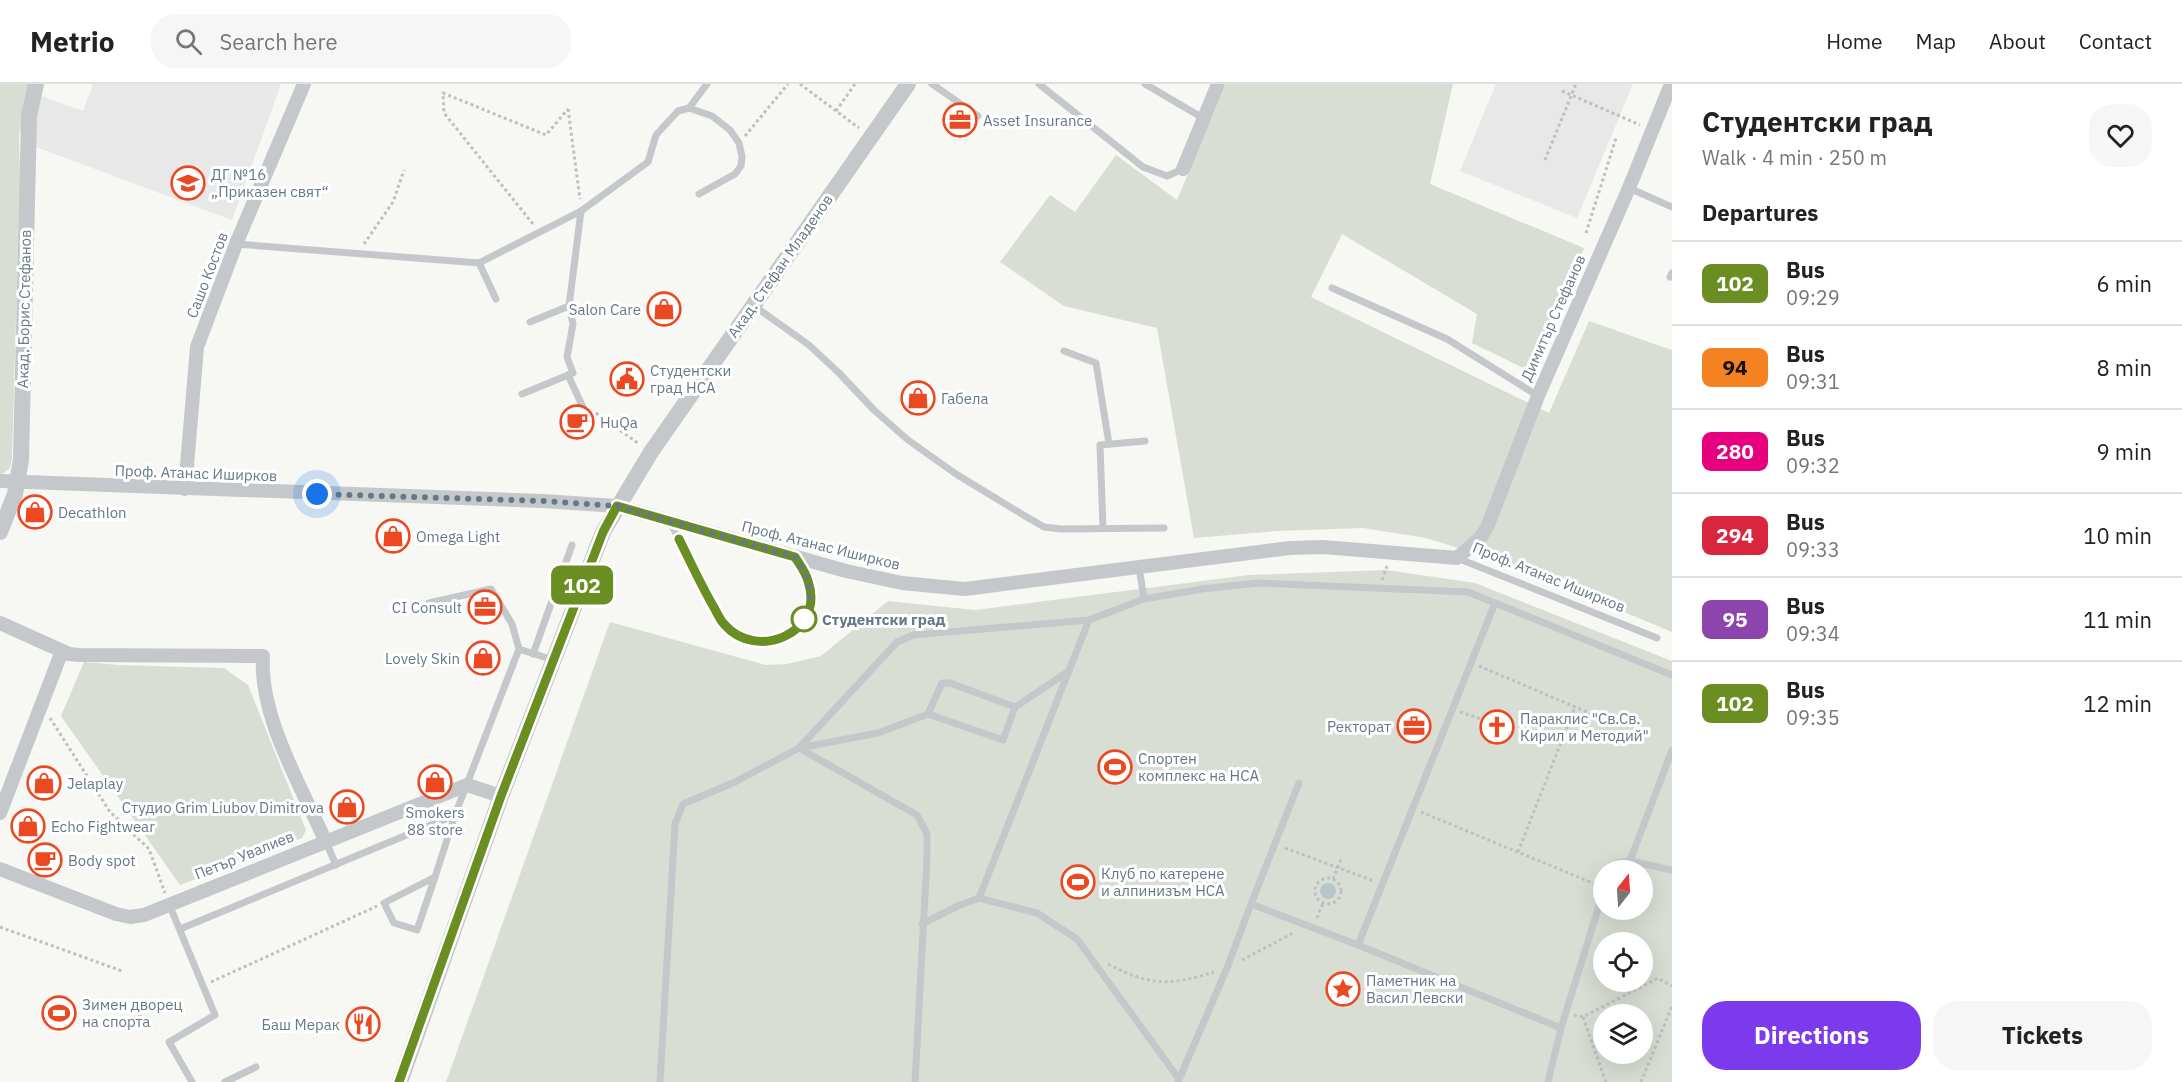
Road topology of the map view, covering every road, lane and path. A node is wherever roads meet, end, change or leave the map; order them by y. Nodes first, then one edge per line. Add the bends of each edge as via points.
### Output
1 (36, 84) edge
2 (304, 84) edge
3 (707, 84) edge
4 (788, 84) edge
5 (800, 84) edge
6 (855, 84) edge
7 (908, 84) edge
8 (932, 84) edge
9 (1039, 84) edge
10 (1145, 84) edge
11 (1218, 84) edge
12 (1576, 84) edge
13 (1671, 84) edge
14 (1562, 91) dead end
15 (1571, 95) junction
16 (690, 108) junction
17 (836, 111) junction
18 (978, 116) dead end
19 (1203, 118) junction
20 (1652, 130) junction
21 (871, 136) junction
22 (1616, 138) dead end
23 (740, 143) junction
24 (1545, 160) dead end
25 (1183, 169) joint
26 (404, 170) dead end
27 (1629, 189) junction
28 (699, 194) dead end
29 (1672, 207) edge
30 (581, 211) junction
31 (540, 233) junction
32 (1587, 233) dead end
33 (236, 244) junction
34 (363, 254) junction
35 (479, 263) junction
36 (1332, 288) dead end
37 (496, 298) dead end
38 (753, 305) junction
39 (569, 306) junction
40 (530, 322) dead end
41 (1064, 351) dead end
42 (568, 375) junction
43 (522, 394) dead end
44 (1538, 396) junction
45 (590, 414) joint
46 (1144, 441) dead end
47 (1109, 444) junction
48 (651, 452) junction
49 (0, 481) edge
50 (17, 482) junction
51 (185, 489) junction
52 (617, 506) junction
53 (670, 522) junction
54 (1103, 528) junction
55 (1164, 528) dead end
56 (0, 531) edge
57 (572, 545) dead end
58 (1392, 553) junction
59 (795, 557) junction
60 (1457, 558) junction
61 (1138, 567) junction
62 (1380, 587) junction
63 (1144, 599) junction
64 (429, 603) dead end
65 (1495, 603) junction
66 (1089, 620) junction
67 (0, 622) edge
68 (1657, 638) dead end
69 (519, 649) junction
70 (62, 651) junction
71 (533, 654) junction
72 (553, 660) junction
73 (1471, 663) junction
74 (1069, 671) junction
75 (1672, 675) edge
76 (41, 703) junction
77 (1016, 707) junction
78 (1575, 707) junction
79 (1453, 709) junction
80 (1596, 712) dead end
81 (928, 714) junction
82 (1485, 720) dead end
83 (799, 748) junction
84 (1672, 750) edge
85 (1299, 783) dead end
86 (467, 785) junction
87 (501, 796) junction
88 (1414, 809) junction
89 (0, 813) edge
90 (455, 815) junction
91 (325, 840) junction
92 (1275, 844) junction
93 (1518, 852) junction
94 (1342, 857) dead end
95 (1630, 860) edge
96 (336, 865) junction
97 (1653, 866) edge
98 (1338, 868) junction
99 (0, 869) edge
100 (1672, 870) edge
101 (435, 878) junction
102 (1333, 879) junction
103 (1383, 884) junction
104 (1593, 884) edge
105 (979, 898) junction
106 (384, 903) junction
107 (1323, 903) junction
108 (169, 904) junction
109 (1251, 904) junction
110 (1594, 920) edge
111 (922, 924) junction
112 (0, 927) edge
113 (1310, 927) junction
114 (180, 929) junction
115 (1358, 945) junction
116 (1086, 951) junction
117 (1227, 968) junction
118 (122, 971) dead end
119 (203, 986) junction
120 (1672, 986) edge
121 (1672, 1006) edge
122 (1566, 1013) junction
123 (144, 1014) dead end
124 (1582, 1017) junction
125 (122, 1023) dead end
126 (1561, 1028) junction
127 (256, 1067) dead end
128 (1178, 1081) edge
129 (192, 1082) edge
130 (225, 1082) edge
131 (399, 1082) edge
132 (660, 1082) edge
133 (915, 1082) edge
134 (1548, 1082) edge
135 (1606, 1082) edge
136 (1641, 1082) edge

1 - 50 street, Акад. Борис Стефанов via 29,116 21,460
2 - 33 street, Сашо Костов
3 - 16 lane
4 - 23 path
5 - 17 path
6 - 17 path
7 - 21 street, Акад. Стефан Младенов
8 - 18 lane
9 - 25 lane via 1143,167 1167,176
10 - 19 lane
11 - 19 street
12 - 15 path
13 - 20 street, Димитър Стефанов
14 - 15 path
15 - 20 path
15 - 24 path
16 - 23 lane via 712,116
16 - 30 lane via 678,111 656,135 648,162
17 - 21 path
19 - 25 street
20 - 27 street, Димитър Стефанов
21 - 38 street, Акад. Стефан Младенов
22 - 32 path
23 - 28 lane via 741,166 735,174
26 - 34 path via 393,202 364,242
27 - 29 lane
27 - 44 street, Димитър Стефанов
30 - 31 lane
30 - 31 path via 568,109 546,135 443,93 444,113
30 - 39 lane
31 - 35 lane
33 - 34 lane
33 - 51 street, Сашо Костов via 197,346
34 - 35 lane
35 - 37 lane
36 - 44 lane via 1447,339
38 - 48 street, Акад. Стефан Младенов
38 - 54 lane via 809,345 874,411 956,474 1044,527
39 - 40 lane
39 - 42 lane via 573,324 567,357 573,373
41 - 47 lane via 1096,363
42 - 43 lane
42 - 45 lane
44 - 60 street, Димитър Стефанов via 1488,525 1481,537
45 - 48 path
46 - 47 lane
47 - 54 lane via 1100,445
48 - 52 street, Акад. Стефан Младенов
49 - 50 street, Проф. Атанас Иширков
50 - 51 street, Проф. Атанас Иширков
50 - 56 street, Акад. Борис Стефанов
51 - 52 street, Проф. Атанас Иширков
52 - 53 street, Проф. Атанас Иширков
52 - 72 street, Акад. Стефан Младенов
53 - 59 street, Проф. Атанас Иширков
53 - 59 lane via 724,625 745,639 782,639 804,621 810,607 809,583
54 - 55 lane
57 - 71 lane
58 - 60 street, Проф. Атанас Иширков
58 - 61 street, Проф. Атанас Иширков via 1290,548
58 - 62 path
59 - 61 street, Проф. Атанас Иширков via 902,583 965,589
60 - 68 lane, Проф. Атанас Иширков
61 - 63 lane
62 - 63 lane via 1259,583
62 - 65 lane via 1468,592
63 - 66 lane
64 - 69 lane via 491,589 512,624
65 - 73 lane
65 - 75 lane
66 - 74 lane
66 - 83 lane via 913,635 897,642
67 - 70 street
69 - 71 lane
69 - 86 lane
70 - 76 street
70 - 91 street via 79,655 263,656 267,702 279,738
71 - 72 lane
72 - 87 street, Акад. Стефан Младенов
73 - 78 path
73 - 79 lane
74 - 77 lane
74 - 105 lane
76 - 89 street
76 - 108 path via 110,812 149,849
77 - 81 lane via 942,683
77 - 81 lane via 1003,740
78 - 80 path
78 - 93 path
79 - 82 path
79 - 88 lane
81 - 83 lane via 878,733
83 - 111 lane via 917,815 927,834
83 - 132 lane via 683,804 675,824
84 - 95 lane
85 - 92 lane
86 - 87 street
86 - 90 lane
86 - 91 street, Петър Увалиев
87 - 131 street, Акад. Стефан Младенов
88 - 93 path
88 - 103 lane
90 - 96 lane
90 - 101 lane
91 - 96 lane
91 - 108 street, Петър Увалиев
92 - 98 path
92 - 109 lane
93 - 104 path
94 - 98 path
96 - 114 lane
97 - 100 lane
98 - 102 path
98 - 103 path
99 - 108 street, Петър Увалиев via 130,917
101 - 106 lane
101 - 106 lane via 417,930 394,922
102 - 107 path via 1320,881 1316,886 1318,899
102 - 107 path via 1341,890 1340,896 1330,904
103 - 115 lane
105 - 111 lane
105 - 116 lane via 1037,913 1077,939
106 - 119 path
107 - 113 path
108 - 114 lane
109 - 113 lane
109 - 117 lane
110 - 122 lane
111 - 133 lane
112 - 118 path
113 - 115 lane
113 - 117 path
114 - 119 lane
115 - 126 lane
116 - 117 path via 1119,970 1160,982 1178,982
116 - 128 lane
117 - 128 lane
119 - 129 lane via 215,1016 169,1042
120 - 124 path via 1658,978
121 - 136 path
122 - 124 path
122 - 126 lane
123 - 125 path
124 - 135 path
126 - 134 lane
127 - 130 lane

